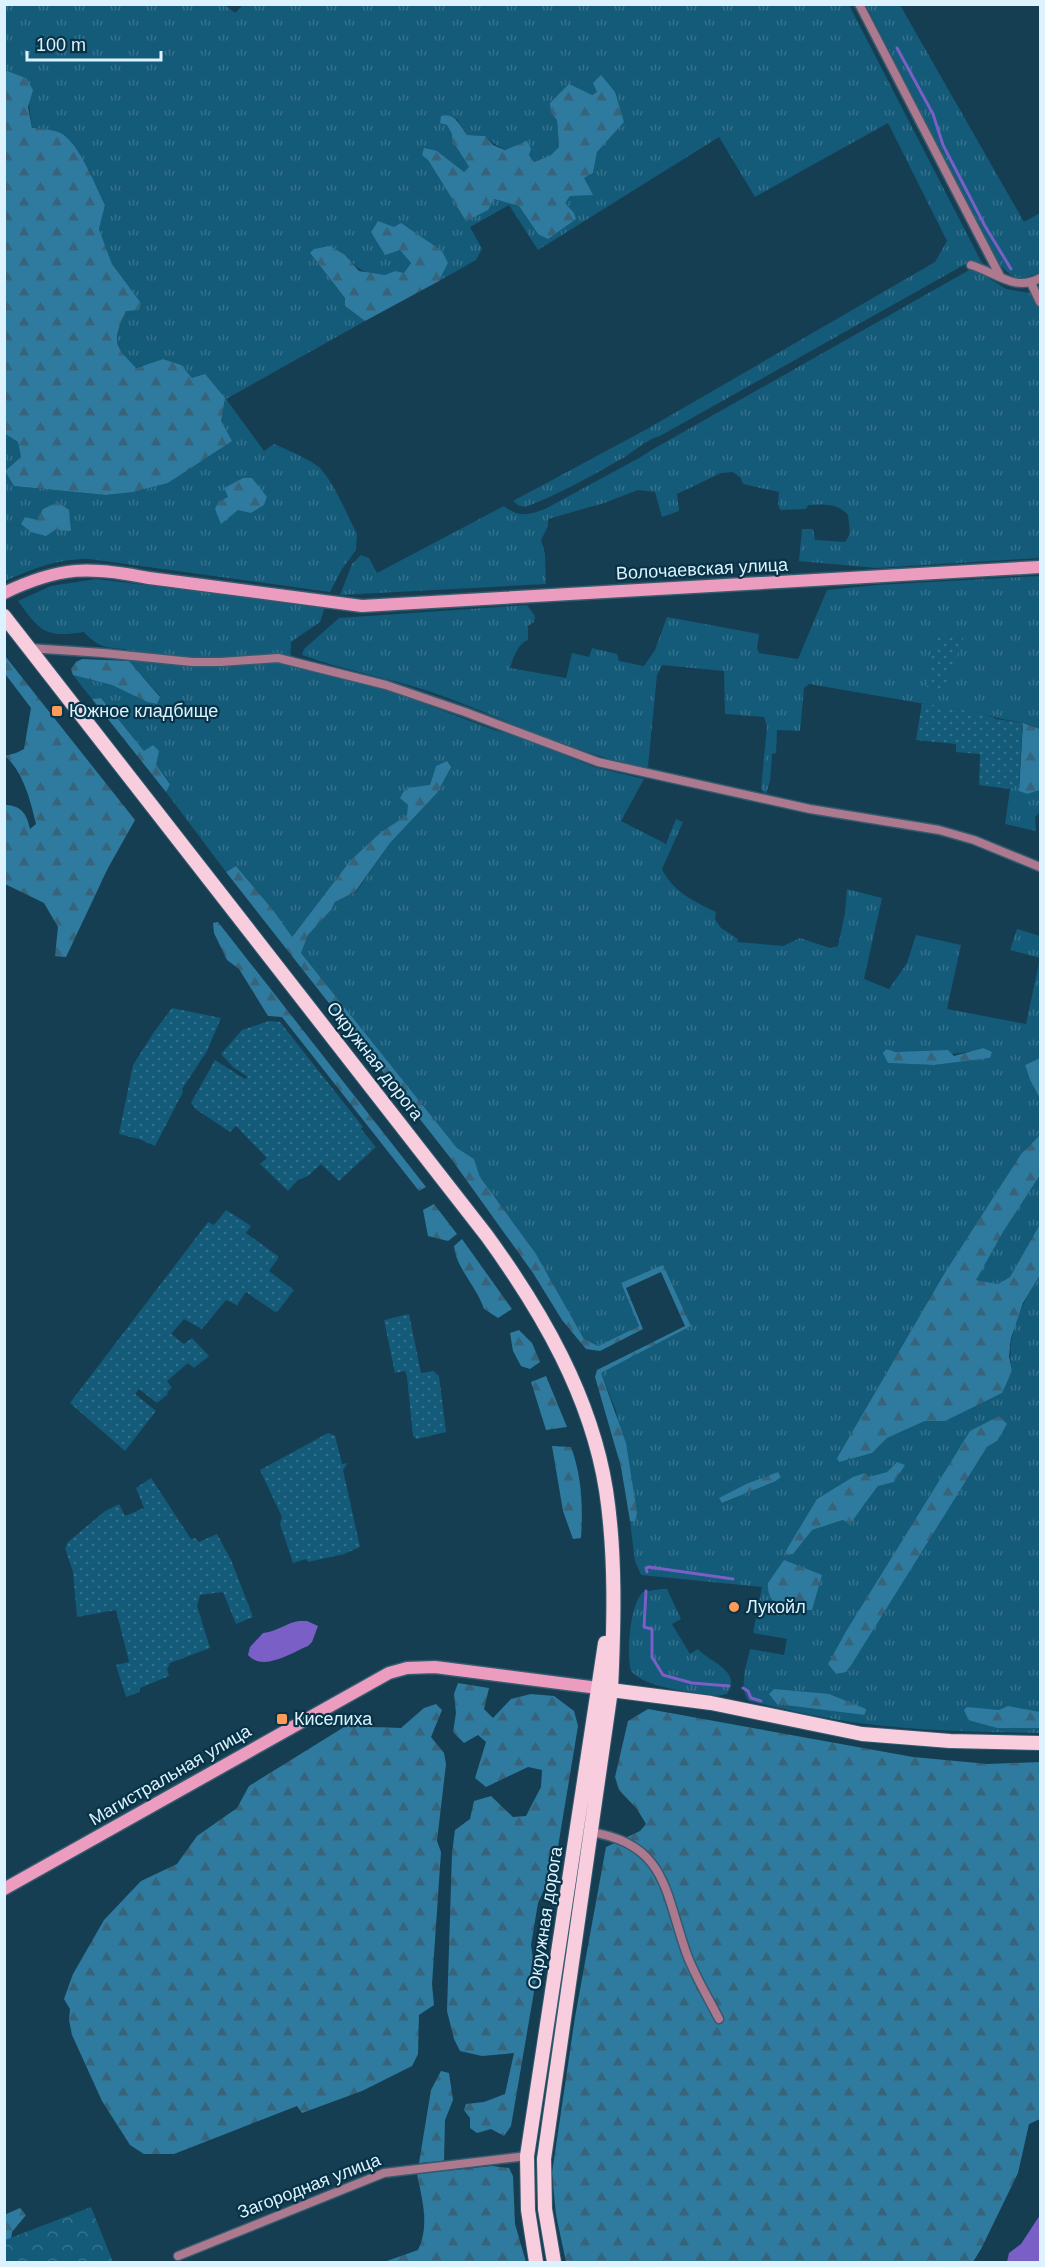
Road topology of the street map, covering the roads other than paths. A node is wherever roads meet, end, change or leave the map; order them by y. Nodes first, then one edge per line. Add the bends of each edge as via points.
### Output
1 (859, 4) edge
2 (972, 265) dead end
3 (1000, 276) junction
4 (1041, 278) edge
5 (1031, 283) junction
6 (1041, 302) edge
7 (1041, 567) edge
8 (4, 593) edge
9 (4, 616) edge
10 (29, 648) junction
11 (1041, 867) edge
12 (604, 1689) junction
13 (1041, 1743) edge
14 (590, 1832) junction
15 (4, 1889) edge
16 (719, 2019) dead end
17 (527, 2156) junction
18 (178, 2256) dead end
19 (536, 2262) edge
20 (554, 2262) edge

1 - 3 street
2 - 3 street
3 - 5 street via 1019,284
4 - 5 street
5 - 6 street
7 - 8 street, Волочаевская улица via 365,606 121,572 74,570
9 - 10 main road, Окружная дорога
10 - 11 street via 199,662 278,658 386,685 598,762 810,809 939,830
10 - 12 main road, Окружная дорога via 449,1186 535,1306 567,1367 596,1446 606,1490 612,1579
12 - 13 main road via 711,1703 870,1735
12 - 14 main road, Окружная дорога
12 - 15 street, Магистральная улица via 435,1667 388,1673
12 - 17 main road, Окружная дорога
14 - 16 street via 611,1835 642,1851 660,1873 687,1955
14 - 20 main road, Окружная дорога via 544,2158 545,2209
17 - 18 street, Загородная улица via 384,2173
17 - 19 main road, Окружная дорога via 528,2210

